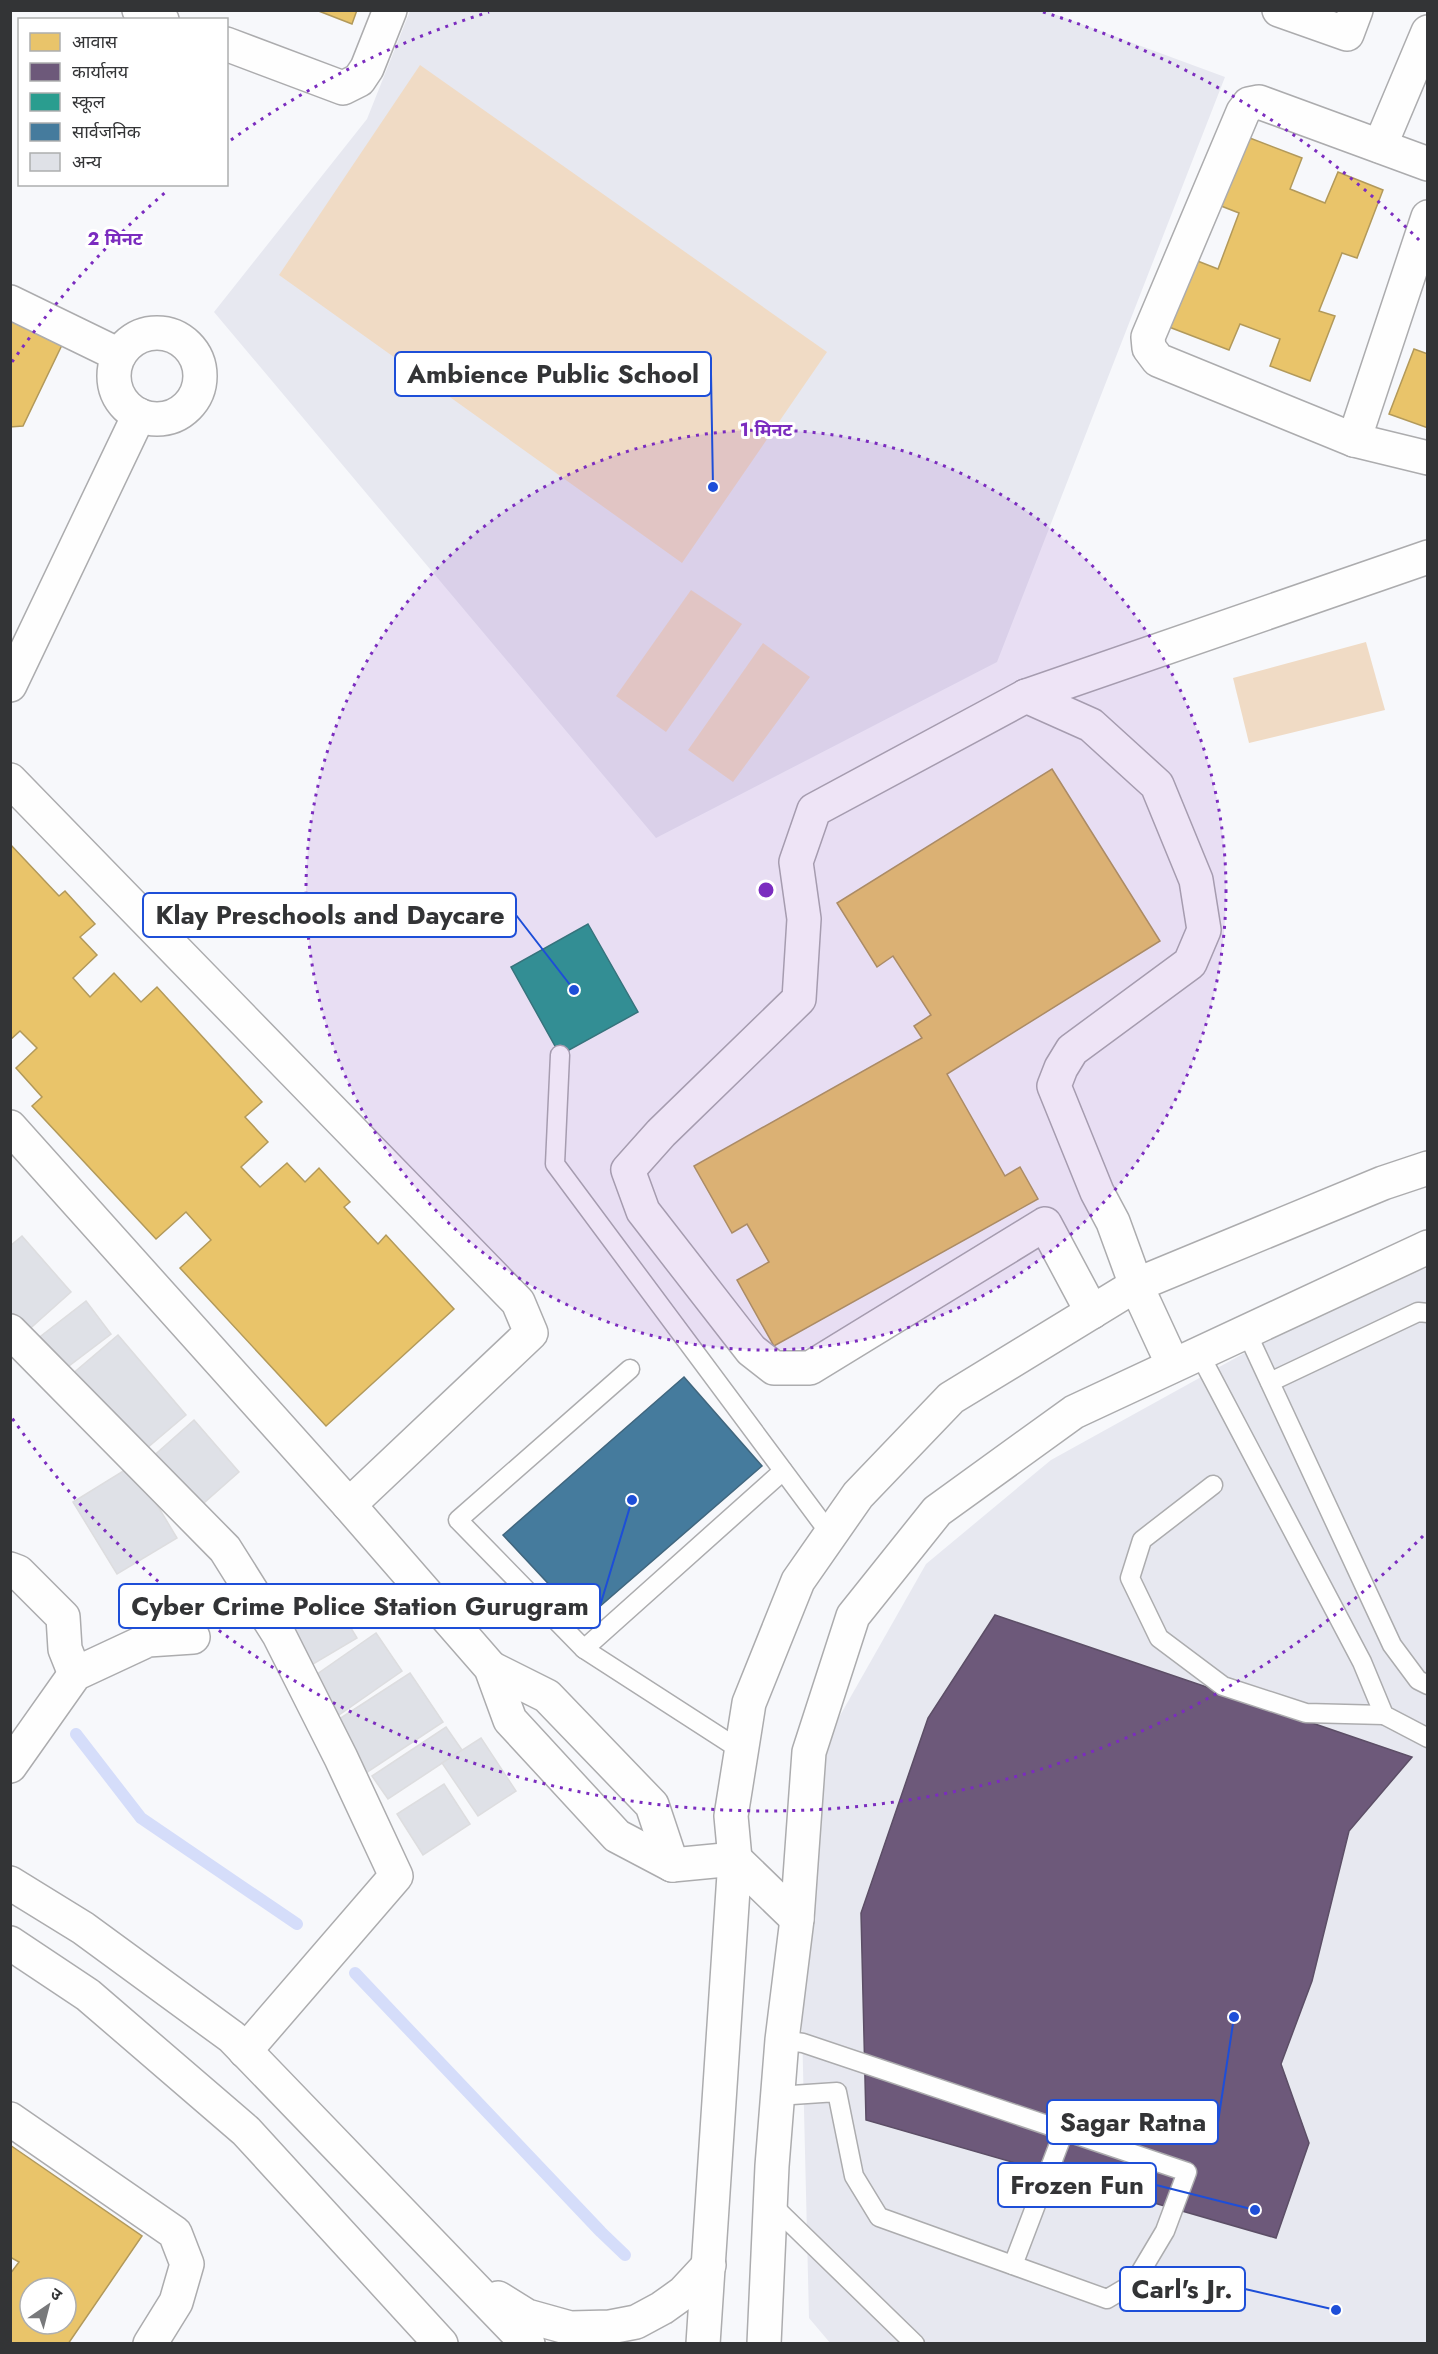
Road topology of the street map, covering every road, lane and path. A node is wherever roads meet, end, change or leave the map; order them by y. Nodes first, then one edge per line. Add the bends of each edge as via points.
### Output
1 (139, 10) edge
2 (390, 10) edge
3 (1279, 10) edge
4 (1356, 10) edge
5 (157, 18) edge
6 (1428, 32) edge
7 (228, 45) edge
8 (1380, 146) junction
9 (1428, 164) edge
10 (1428, 217) edge
11 (10, 302) edge
12 (119, 355) junction
13 (139, 415) junction
14 (1354, 440) junction
15 (1428, 458) edge
16 (1428, 557) edge
17 (10, 686) edge
18 (1026, 696) junction
19 (10, 780) edge
20 (560, 1055) dead end
21 (10, 1127) edge
22 (1428, 1168) edge
23 (1428, 1247) edge
24 (1136, 1285) junction
25 (1092, 1312) junction
26 (1428, 1313) edge
27 (1246, 1330) junction
28 (10, 1331) edge
29 (1186, 1359) junction
30 (630, 1369) dead end
31 (1270, 1382) junction
32 (783, 1471) junction
33 (1213, 1485) dead end
34 (349, 1505) junction
35 (831, 1535) junction
36 (10, 1569) edge
37 (193, 1637) dead end
38 (584, 1648) junction
39 (491, 1668) junction
40 (75, 1674) junction
41 (1428, 1685) edge
42 (1384, 1715) junction
43 (1428, 1738) edge
44 (742, 1751) junction
45 (10, 1766) edge
46 (735, 1859) junction
47 (672, 1865) junction
48 (10, 1883) edge
49 (797, 1919) junction
50 (10, 1943) edge
51 (782, 2040) junction
52 (246, 2051) junction
53 (777, 2096) junction
54 (10, 2119) edge
55 (1065, 2131) junction
56 (770, 2203) junction
57 (709, 2265) junction
58 (1012, 2265) junction
59 (461, 2274) junction
60 (150, 2343) edge
61 (441, 2343) edge
62 (528, 2343) edge
63 (703, 2343) edge
64 (764, 2343) edge
65 (915, 2343) edge

1 - 5 street
2 - 7 street via 367,68 359,80 343,88
3 - 4 street via 1347,34
6 - 8 street
8 - 9 street
8 - 14 street via 1259,102 1249,104 1148,337 1149,348 1158,360
10 - 14 street
11 - 12 street
12 - 13 street via 114,382 127,408
12 - 13 street via 140,335 168,333 192,349 199,363 198,391 180,413 153,419
13 - 17 street
14 - 15 street
16 - 18 street
18 - 24 street via 1091,725 1157,784 1196,880 1204,930 1190,963 1072,1050 1054,1086
18 - 25 street via 814,810 796,862 804,919 799,999 628,1170 643,1210 752,1350 774,1368 810,1368 1045,1224
19 - 34 street via 518,1302 531,1333
20 - 32 lane via 555,1164
21 - 34 street
22 - 24 street
23 - 27 street
24 - 25 street
24 - 29 street
25 - 35 street via 951,1398 858,1495
26 - 31 lane via 1418,1312
27 - 29 street
27 - 31 lane
28 - 52 street via 225,1549 279,1635 396,1876
29 - 42 lane via 1362,1662
29 - 49 street via 1074,1412 937,1510 853,1616 809,1752
30 - 38 lane via 458,1520
31 - 41 lane via 1392,1645 1418,1680
32 - 35 lane
32 - 38 lane
33 - 42 lane via 1142,1540 1130,1578 1159,1638 1223,1686 1306,1713
34 - 39 street
35 - 44 street via 798,1581 749,1703
36 - 40 street via 18,1572 63,1617 65,1649
37 - 40 street via 148,1640
38 - 44 lane
39 - 47 street via 510,1720 617,1836
39 - 47 street via 548,1696 652,1806
40 - 45 street
42 - 43 lane
44 - 46 street via 731,1816
46 - 47 street
46 - 49 street
46 - 57 street
48 - 52 street via 83,1928
49 - 51 street
50 - 61 street via 88,1995 246,2131
51 - 53 street
51 - 55 lane via 803,2043
52 - 59 street
53 - 56 street
53 - 58 lane via 837,2092 854,2176 879,2217
54 - 60 street via 175,2233 187,2264 176,2302
55 - 58 lane
55 - 58 lane via 1187,2172 1168,2221 1134,2283 1107,2299
56 - 64 street
56 - 65 lane
57 - 59 street via 683,2294 662,2308 636,2322 610,2327 570,2328 527,2316
57 - 63 street
59 - 62 street

